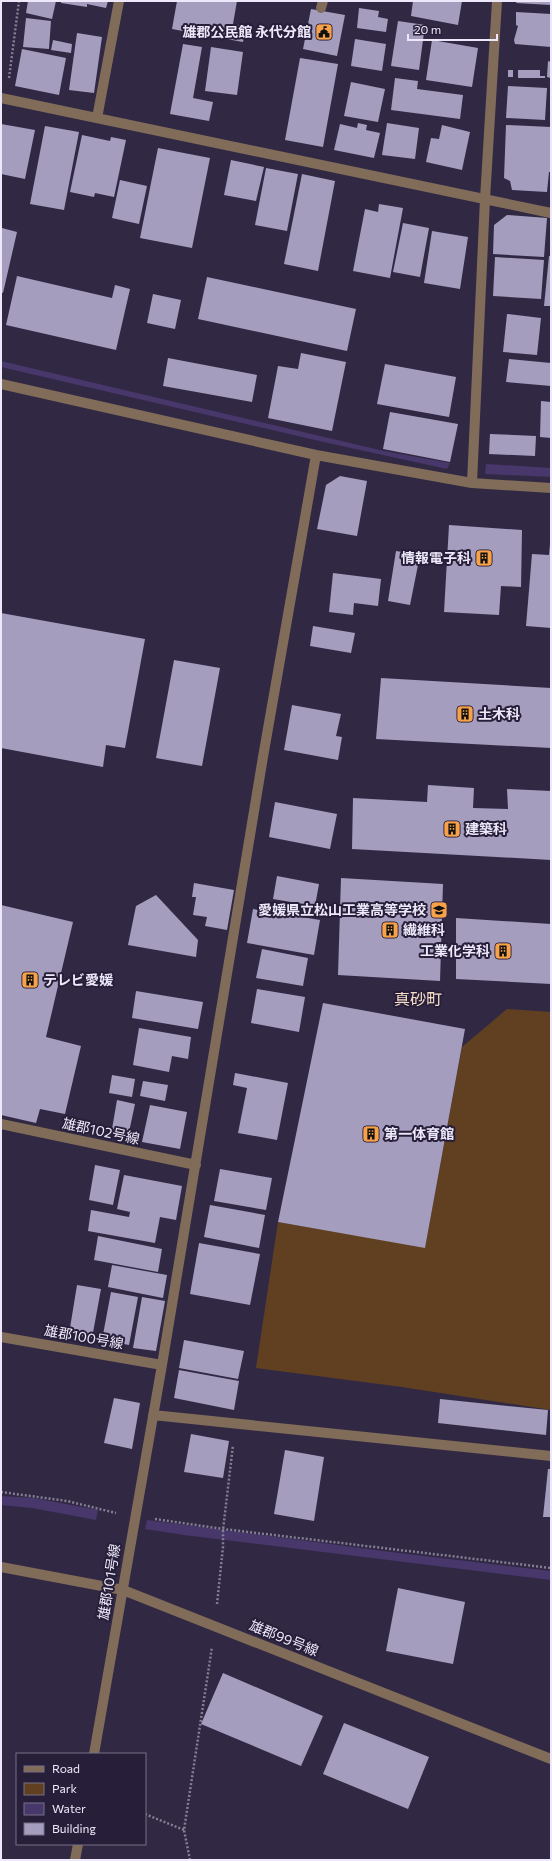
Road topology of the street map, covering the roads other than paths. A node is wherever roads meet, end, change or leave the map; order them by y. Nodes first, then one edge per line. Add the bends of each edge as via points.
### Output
1 (119, 1) edge
2 (498, 1) edge
3 (4, 98) edge
4 (97, 118) junction
5 (485, 199) junction
6 (551, 213) edge
7 (1, 384) edge
8 (316, 455) junction
9 (472, 482) junction
10 (551, 488) edge
11 (1, 1124) edge
12 (196, 1165) junction
13 (1, 1336) edge
14 (162, 1365) junction
15 (153, 1414) junction
16 (551, 1456) edge
17 (1, 1567) edge
18 (123, 1590) junction
19 (94, 1753) edge
20 (551, 1759) edge
21 (78, 1845) edge
22 (75, 1860) edge

1 - 4 street
2 - 5 street
3 - 4 street
4 - 5 street
5 - 6 street
5 - 9 street
7 - 8 street
8 - 9 street
8 - 12 street, 雄郡101号線
9 - 10 street
11 - 12 street, 雄郡102号線
12 - 14 street, 雄郡101号線
13 - 14 street, 雄郡100号線
14 - 15 street, 雄郡101号線
15 - 16 street via 236,1425
15 - 18 street, 雄郡101号線
17 - 18 street, 雄郡99号線
18 - 19 street, 雄郡101号線
18 - 20 street, 雄郡99号線
21 - 22 street

